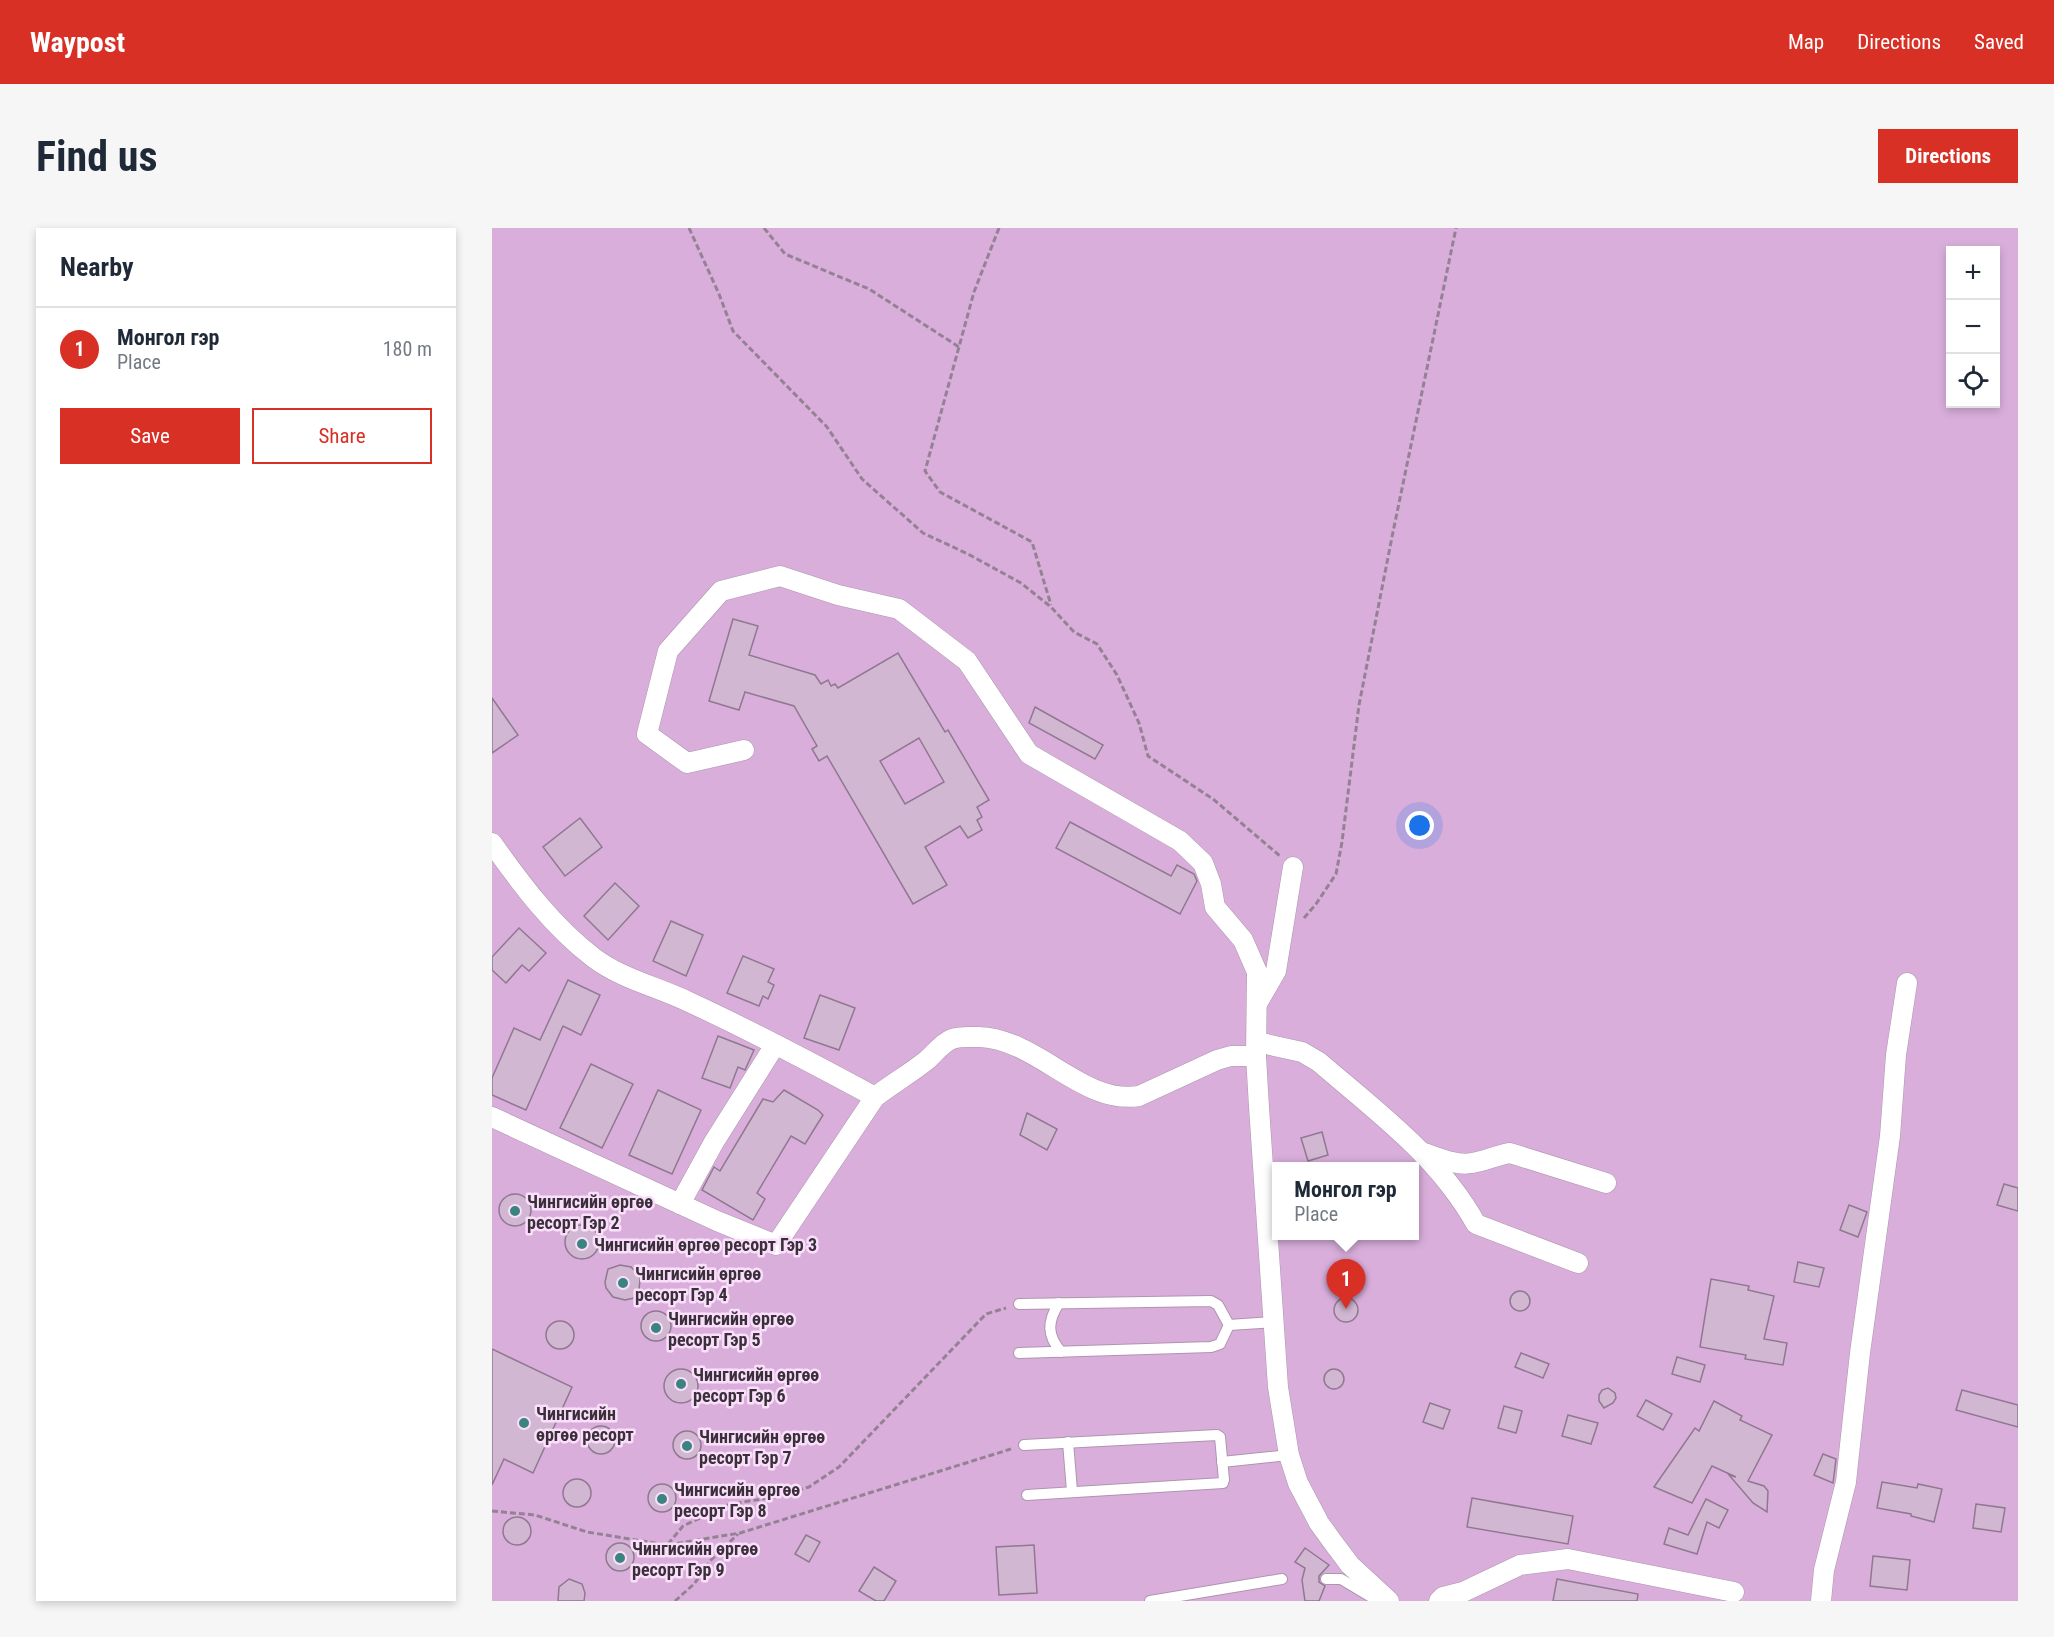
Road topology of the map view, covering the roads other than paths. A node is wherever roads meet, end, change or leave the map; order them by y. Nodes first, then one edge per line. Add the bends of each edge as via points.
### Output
1 (744, 750) dead end
2 (492, 843) edge
3 (1293, 867) road end
4 (1907, 983) dead end
5 (1257, 1004) junction
6 (775, 1045) junction
7 (1256, 1049) junction
8 (875, 1097) junction
9 (492, 1117) edge
10 (1424, 1153) junction
11 (1606, 1183) dead end
12 (681, 1204) junction
13 (1578, 1263) dead end
14 (1059, 1303) junction
15 (1019, 1304) road end
16 (1274, 1322) junction
17 (1229, 1325) junction
18 (1061, 1352) junction
19 (1019, 1353) dead end
20 (1068, 1442) junction
21 (1024, 1445) road end
22 (1289, 1455) junction
23 (1222, 1462) junction
24 (1072, 1491) junction
25 (1027, 1495) dead end
26 (1282, 1579) dead end
27 (1326, 1580) dead end
28 (1734, 1592) dead end
29 (1150, 1601) edge
30 (1379, 1601) edge
31 (1389, 1601) edge
32 (1439, 1601) edge
33 (1821, 1601) edge

1 - 5 street via 687,763 647,734 668,651 721,591 780,576 899,609 967,660 1029,754 1180,841 1203,863 1215,907 1243,940 1257,972
2 - 6 street via 572,941 600,962
3 - 5 street via 1276,971
4 - 33 street via 1846,1482 1824,1570
5 - 7 street
6 - 8 street
6 - 12 street via 714,1142
7 - 8 street via 1217,1060 1127,1098 1087,1085 1008,1043 964,1037 950,1040
7 - 10 street via 1302,1052 1319,1062
7 - 16 street
8 - 12 street via 776,1245
9 - 12 street
10 - 11 street via 1465,1164 1510,1154
10 - 13 street via 1476,1224
14 - 15 lane
14 - 17 lane via 1211,1301 1218,1305
14 - 18 lane via 1050,1325 1054,1343
16 - 17 lane
16 - 22 street via 1280,1408
17 - 18 lane via 1220,1344 1211,1347
18 - 19 lane
20 - 21 lane
20 - 23 lane via 1216,1435 1220,1437
20 - 24 lane
22 - 23 lane
22 - 31 street via 1298,1483 1326,1532 1350,1565
23 - 24 lane via 1222,1483
24 - 25 lane
26 - 29 lane
27 - 30 lane via 1341,1579
28 - 32 street via 1568,1559 1520,1565

